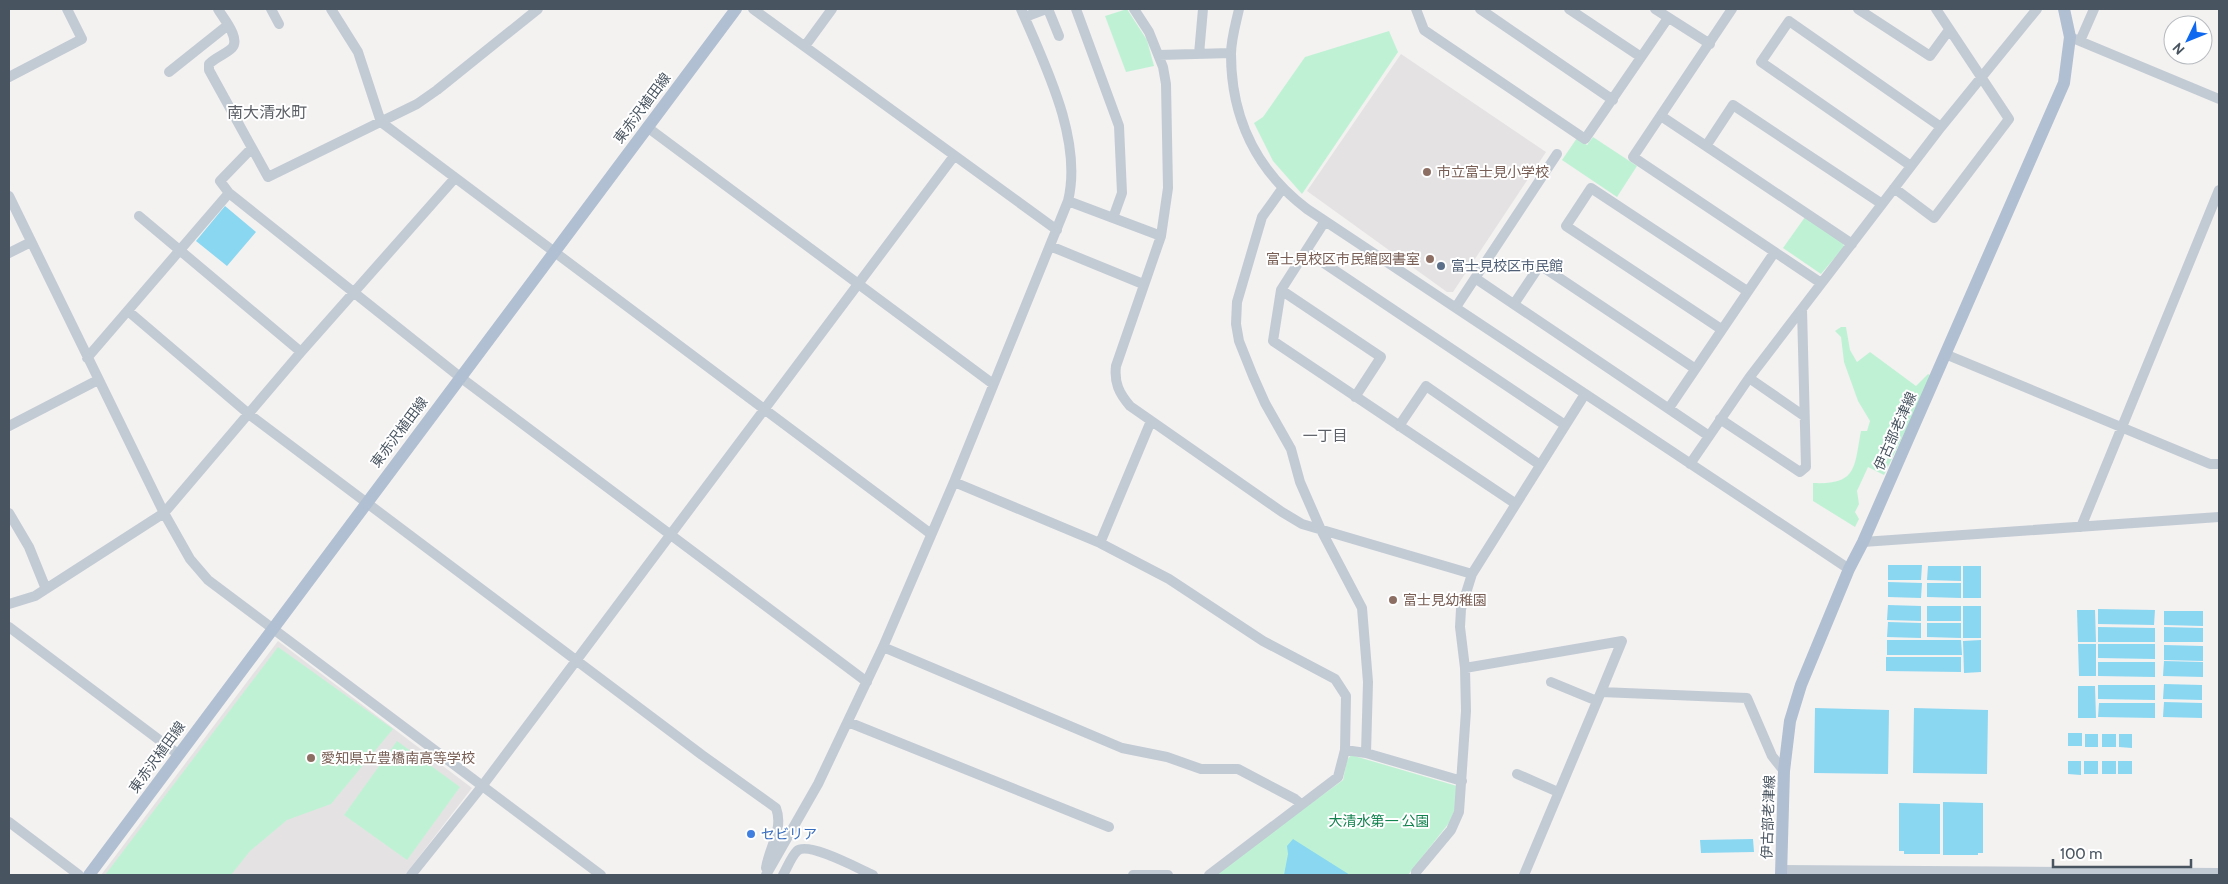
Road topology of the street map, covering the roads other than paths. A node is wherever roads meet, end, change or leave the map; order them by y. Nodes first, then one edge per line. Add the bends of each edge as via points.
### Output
1 (67, 9) edge
2 (218, 9) edge
3 (271, 9) edge
4 (331, 9) edge
5 (538, 9) edge
6 (736, 9) edge
7 (753, 9) edge
8 (832, 9) edge
9 (1047, 9) edge
10 (1076, 9) edge
11 (1134, 9) edge
12 (1202, 9) edge
13 (1239, 9) edge
14 (1416, 9) edge
15 (1480, 9) edge
16 (1569, 9) edge
17 (1655, 9) edge
18 (1732, 9) edge
19 (1858, 9) edge
20 (1936, 9) edge
21 (2037, 9) edge
22 (2064, 9) edge
23 (2094, 9) edge
24 (1023, 13) edge
25 (1668, 18) junction
26 (279, 24) dead end
27 (228, 25) junction
28 (1950, 30) junction
29 (1059, 36) dead end
30 (2075, 39) junction
31 (1710, 44) junction
32 (805, 46) junction
33 (1231, 53) junction
34 (1199, 54) junction
35 (1159, 55) junction
36 (1641, 57) junction
37 (169, 72) dead end
38 (9, 77) edge
39 (1981, 77) junction
40 (2219, 99) edge
41 (1613, 100) junction
42 (1661, 116) junction
43 (381, 122) junction
44 (1941, 126) junction
45 (647, 127) junction
46 (1706, 146) junction
47 (251, 148) junction
48 (1557, 154) dead end
49 (954, 156) junction
50 (1911, 166) junction
51 (455, 178) junction
52 (1894, 188) junction
53 (1282, 189) junction
54 (2219, 190) edge
55 (229, 193) junction
56 (9, 196) edge
57 (1068, 201) junction
58 (1882, 204) junction
59 (139, 216) dead end
60 (1113, 218) junction
61 (1325, 221) junction
62 (1057, 230) junction
63 (1161, 236) junction
64 (31, 242) junction
65 (1852, 244) junction
66 (1050, 246) junction
67 (180, 251) junction
68 (1306, 251) junction
69 (554, 252) junction
70 (9, 253) edge
71 (1774, 253) junction
72 (1475, 278) junction
73 (857, 283) junction
74 (1821, 283) junction
75 (1144, 284) junction
76 (1281, 290) junction
77 (1748, 291) junction
78 (353, 292) junction
79 (1514, 304) junction
80 (1456, 307) junction
81 (1802, 309) junction
82 (128, 311) junction
83 (1721, 329) junction
84 (301, 352) junction
85 (1945, 354) junction
86 (87, 358) junction
87 (1694, 368) junction
88 (460, 377) junction
89 (1748, 378) junction
90 (98, 380) junction
91 (993, 384) junction
92 (1585, 394) junction
93 (1355, 397) junction
94 (1669, 408) junction
95 (763, 410) junction
96 (250, 415) junction
97 (1804, 416) junction
98 (1720, 419) junction
99 (1151, 421) junction
100 (1566, 425) junction
101 (9, 426) edge
102 (1399, 426) junction
103 (2121, 427) junction
104 (1709, 436) junction
105 (1690, 464) junction
106 (2219, 464) edge
107 (1540, 465) junction
108 (954, 482) junction
109 (365, 503) junction
110 (1516, 504) junction
111 (9, 513) edge
112 (164, 514) junction
113 (2219, 516) edge
114 (2080, 527) junction
115 (1321, 530) junction
116 (670, 534) junction
117 (930, 534) junction
118 (1100, 542) junction
119 (1863, 542) junction
120 (1848, 570) junction
121 (1472, 574) junction
122 (46, 589) junction
123 (9, 604) edge
124 (9, 627) edge
125 (272, 628) junction
126 (883, 647) junction
127 (576, 659) junction
128 (1465, 668) junction
129 (868, 682) junction
130 (1551, 682) dead end
131 (1599, 697) junction
132 (848, 722) junction
133 (1346, 750) junction
134 (1366, 753) junction
135 (178, 754) junction
136 (1784, 771) junction
137 (1517, 774) dead end
138 (1462, 781) junction
139 (483, 785) junction
140 (1558, 792) junction
141 (1301, 804) junction
142 (9, 822) edge
143 (1109, 827) dead end
144 (1781, 873) edge
145 (2219, 873) edge
146 (1861, 874) edge
147 (1980, 874) edge
148 (2068, 874) edge
149 (2167, 874) edge
150 (79, 875) edge
151 (89, 875) edge
152 (412, 875) edge
153 (601, 875) edge
154 (766, 875) edge
155 (783, 875) edge
156 (873, 875) edge
157 (1133, 875) edge
158 (1168, 875) edge
159 (1209, 875) edge
160 (1416, 875) edge
161 (1524, 875) edge

1 - 38 street via 82,39
2 - 27 street
3 - 26 street
4 - 43 street via 358,52
5 - 43 street via 437,90
6 - 45 main road, 東赤沢植田線
7 - 32 street
8 - 32 street
9 - 24 street
9 - 29 street
10 - 60 street via 1120,126 1122,193
11 - 35 street
12 - 34 street
13 - 33 street
14 - 41 street via 1424,30 1585,139
15 - 41 street
16 - 36 street
17 - 25 street
18 - 31 street
19 - 28 street via 1930,56
20 - 28 street
21 - 39 street
22 - 30 main road, 伊古部老津線
23 - 30 street
24 - 57 street via 1060,105 1070,139 1072,174
25 - 31 street
25 - 36 street
27 - 37 street
27 - 47 street via 235,43 209,64 208,70
28 - 39 street
30 - 40 street
30 - 85 main road, 伊古部老津線 via 2064,83
31 - 42 street
32 - 49 street
33 - 34 street
33 - 53 street via 1236,100 1243,125 1261,160
34 - 35 street
35 - 63 street via 1166,84 1168,188
36 - 41 street
39 - 44 street
39 - 52 street via 2009,119 1934,218
42 - 46 street
42 - 71 street via 1633,157
43 - 47 street via 268,177
43 - 51 street
44 - 50 street
44 - 50 street via 1789,21 1761,62
45 - 69 main road, 東赤沢植田線
45 - 73 street
46 - 58 street via 1733,105
46 - 65 street
47 - 55 street via 220,181
48 - 72 street
49 - 62 street
49 - 73 street
50 - 52 street
51 - 69 street
51 - 78 street
52 - 58 street
53 - 61 street
53 - 115 street via 1262,216 1238,302 1236,324 1253,376 1291,449 1300,482
54 - 103 street
55 - 67 street
55 - 78 street
56 - 64 street
57 - 60 street
57 - 62 street
58 - 65 street
59 - 67 street
60 - 63 street
61 - 68 street
61 - 80 street
62 - 66 street
63 - 75 street
64 - 70 street
64 - 86 street
65 - 74 street
66 - 75 street
66 - 91 street
67 - 82 street
67 - 84 street
68 - 76 street
68 - 100 street
69 - 88 main road, 東赤沢植田線
69 - 95 street
71 - 74 street
71 - 77 street
72 - 79 street
72 - 80 street
73 - 91 street
73 - 95 street
74 - 81 street
75 - 99 street via 1115,377 1123,398
76 - 93 street via 1273,341
76 - 93 street via 1381,357
77 - 83 street
77 - 83 street via 1591,188 1566,226
78 - 84 street
78 - 88 street
79 - 87 street via 1540,265
79 - 94 street
80 - 92 street
81 - 89 street
81 - 97 street
82 - 86 street
82 - 96 street
83 - 87 street
84 - 96 street
85 - 103 street
85 - 119 main road, 伊古部老津線
86 - 90 street
87 - 94 street
88 - 109 main road, 東赤沢植田線
88 - 116 street
89 - 97 street
89 - 98 street
90 - 101 street
90 - 112 street
91 - 108 street
92 - 100 street
92 - 105 street
93 - 102 street
94 - 104 street
95 - 116 street
95 - 117 street
96 - 109 street
96 - 112 street
97 - 98 street via 1806,467 1800,472
98 - 104 street
99 - 115 street via 1282,512 1302,524
99 - 118 street
100 - 107 street
102 - 107 street via 1426,386
102 - 110 street
103 - 106 street via 2210,464
103 - 114 street
104 - 105 street
105 - 120 street
107 - 110 street
108 - 117 street
108 - 118 street
109 - 125 main road, 東赤沢植田線
109 - 127 street
110 - 121 street
111 - 122 street via 29,547
112 - 122 street
112 - 125 street via 198,570
113 - 114 street
114 - 119 street
115 - 121 street
115 - 134 street via 1362,608 1368,682
116 - 127 street
116 - 129 street
117 - 126 street
118 - 133 street via 1169,579 1263,641 1335,680 1346,696
119 - 120 main road, 伊古部老津線
120 - 136 main road, 伊古部老津線 via 1795,702
121 - 128 street via 1461,609
122 - 123 street via 36,596
124 - 135 street
125 - 135 main road, 東赤沢植田線
125 - 139 street
126 - 129 street
126 - 141 street via 1122,748 1167,757 1202,769 1238,769
127 - 139 street
127 - 154 street via 776,808 780,817 779,827 766,865
128 - 131 street via 1622,641
128 - 138 street
129 - 132 street
130 - 131 street
131 - 136 street via 1748,698 1772,756
131 - 140 street
132 - 143 street
132 - 154 street via 818,784
133 - 134 street
133 - 141 street via 1338,778
134 - 138 street
135 - 151 main road, 東赤沢植田線
136 - 144 main road, 伊古部老津線
137 - 140 street
138 - 160 street via 1459,812 1451,830
139 - 152 street
139 - 153 street
140 - 161 street
141 - 159 street
142 - 150 street
144 - 146 street
145 - 149 street
146 - 147 street
147 - 148 street
148 - 149 street
155 - 156 street via 796,852 803,848 814,849
157 - 158 street

